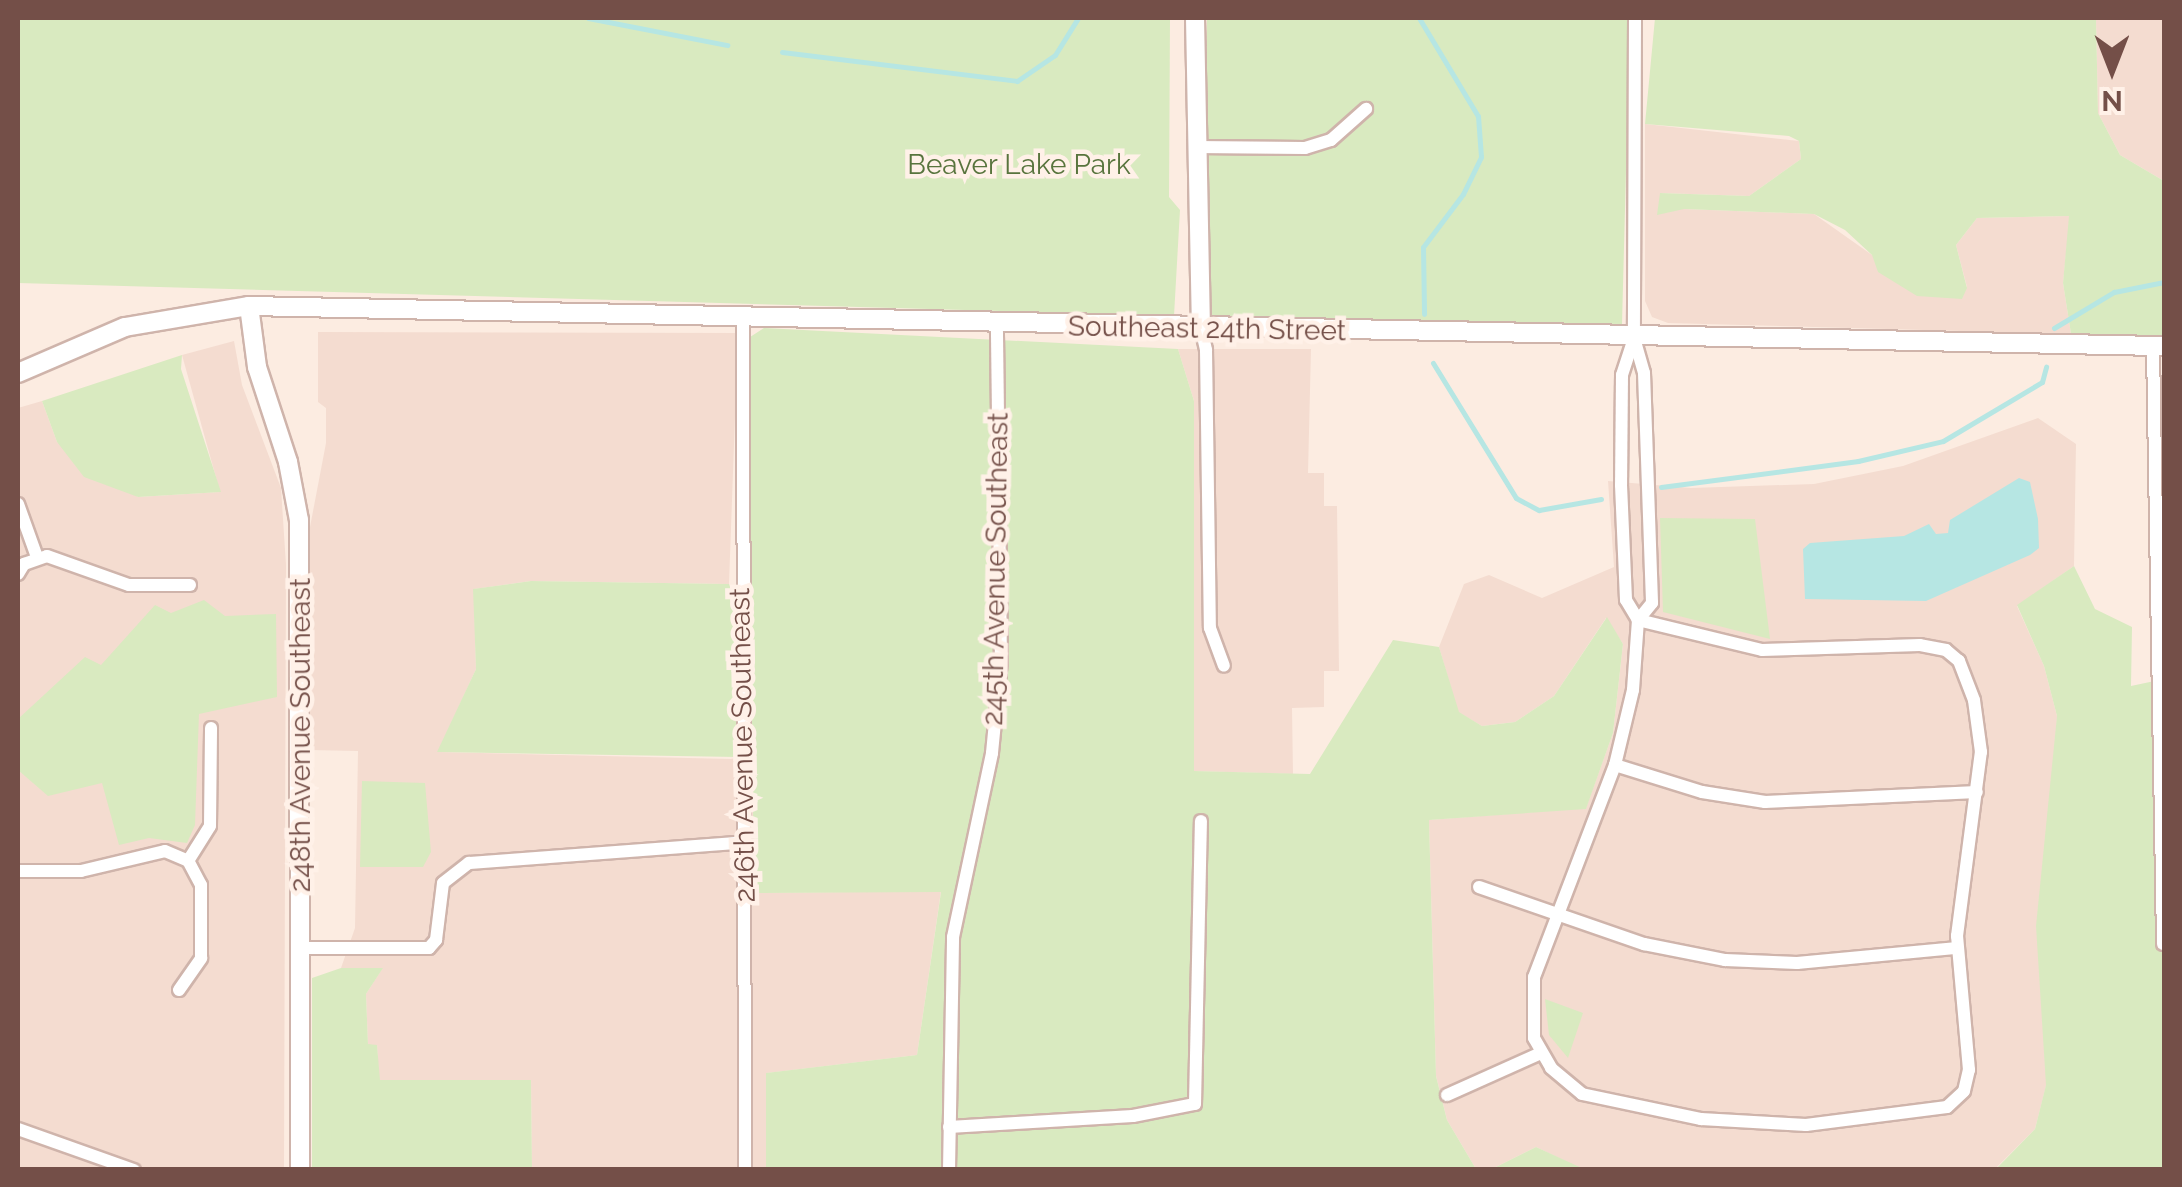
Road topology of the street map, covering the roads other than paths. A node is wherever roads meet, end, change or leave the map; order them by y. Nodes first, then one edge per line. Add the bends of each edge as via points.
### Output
1 (1195, 18) edge
2 (1635, 18) edge
3 (1366, 109) dead end
4 (1195, 147) junction
5 (249, 306) junction
6 (742, 320) junction
7 (997, 325) junction
8 (1200, 328) junction
9 (1634, 338) junction
10 (2158, 346) edge
11 (18, 373) edge
12 (18, 504) edge
13 (37, 557) junction
14 (18, 574) edge
15 (190, 586) dead end
16 (1638, 620) junction
17 (1224, 666) dead end
18 (211, 728) dead end
19 (1615, 765) junction
20 (1977, 792) junction
21 (1201, 821) dead end
22 (746, 842) junction
23 (188, 861) junction
24 (18, 871) edge
25 (1479, 887) dead end
26 (1560, 918) junction
27 (2164, 944) edge
28 (300, 948) junction
29 (1957, 948) junction
30 (179, 990) dead end
31 (1541, 1053) junction
32 (1447, 1094) dead end
33 (948, 1127) junction
34 (18, 1128) edge
35 (134, 1170) edge
36 (300, 1170) edge
37 (745, 1170) edge
38 (949, 1170) edge

1 - 4 street
2 - 9 street
3 - 4 street via 1331,140 1305,148
4 - 8 street
5 - 6 street, Southeast 24th Street
5 - 11 street, Southeast 24th Street via 126,327
5 - 28 street, 248th Avenue Southeast via 257,368 292,475 299,520
6 - 7 street, Southeast 24th Street
6 - 22 street, 246th Avenue Southeast
7 - 8 street, Southeast 24th Street
7 - 33 street, 245th Avenue Southeast via 1000,662 992,753 953,937
8 - 9 street, Southeast 24th Street
8 - 17 street via 1206,350 1210,628
9 - 10 street, Southeast 24th Street
9 - 16 street via 1622,376 1622,485 1626,600
9 - 16 street via 1644,372 1652,603
10 - 27 street
12 - 13 street
13 - 14 street
13 - 15 street via 56,557 130,585
16 - 19 street via 1633,690
16 - 20 street via 1790,653 1920,645 1946,650 1960,661 1974,700
18 - 23 street via 210,826
19 - 20 street via 1702,792 1765,802 1913,790
19 - 26 street
20 - 29 street
21 - 33 street via 1195,1104 1132,1116
22 - 28 street via 468,863 442,883 436,940 429,948
22 - 37 street, 246th Avenue Southeast
23 - 24 street via 165,851 81,871
23 - 30 street via 201,884 201,958
25 - 26 street
26 - 29 street via 1680,953 1764,964
26 - 31 street via 1530,990 1530,1023
28 - 36 street, 248th Avenue Southeast
29 - 31 street via 1969,1060 1964,1091 1947,1107 1806,1125 1738,1124 1600,1100 1568,1086
31 - 32 street
33 - 38 street, 245th Avenue Southeast
34 - 35 street

